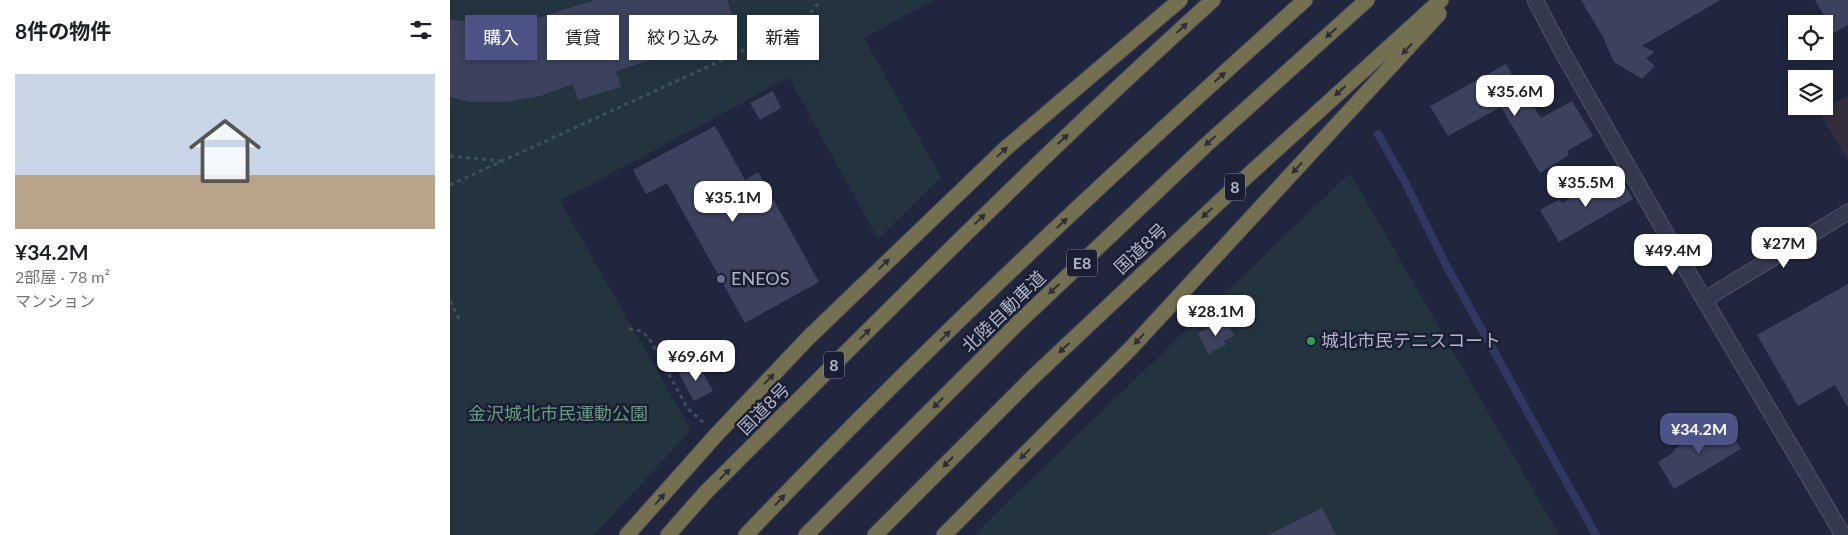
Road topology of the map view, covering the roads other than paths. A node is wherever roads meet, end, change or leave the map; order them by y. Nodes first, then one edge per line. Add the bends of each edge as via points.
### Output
1 (1180, 0) edge
2 (1213, 0) edge
3 (1305, 0) edge
4 (1367, 0) edge
5 (1441, 0) edge
6 (1452, 0) edge
7 (1535, 0) edge
8 (1848, 212) edge
9 (1704, 300) junction
10 (627, 535) edge
11 (668, 535) edge
12 (746, 535) edge
13 (806, 535) edge
14 (875, 535) edge
15 (944, 535) edge
16 (1843, 535) edge

10 -> 1 highway via 809,337 1006,148
11 -> 2 highway, 国道8号 / 8 via 706,492 1002,197
12 -> 3 highway, 北陸自動車道 / E8 via 988,293 1160,130
4 -> 13 highway, 北陸自動車道 / E8 via 1206,145 1018,323
5 -> 14 highway, 国道8号 / 8 via 1032,378
6 -> 15 highway via 1131,348
7 - 9 street
8 - 9 street
9 - 16 street

